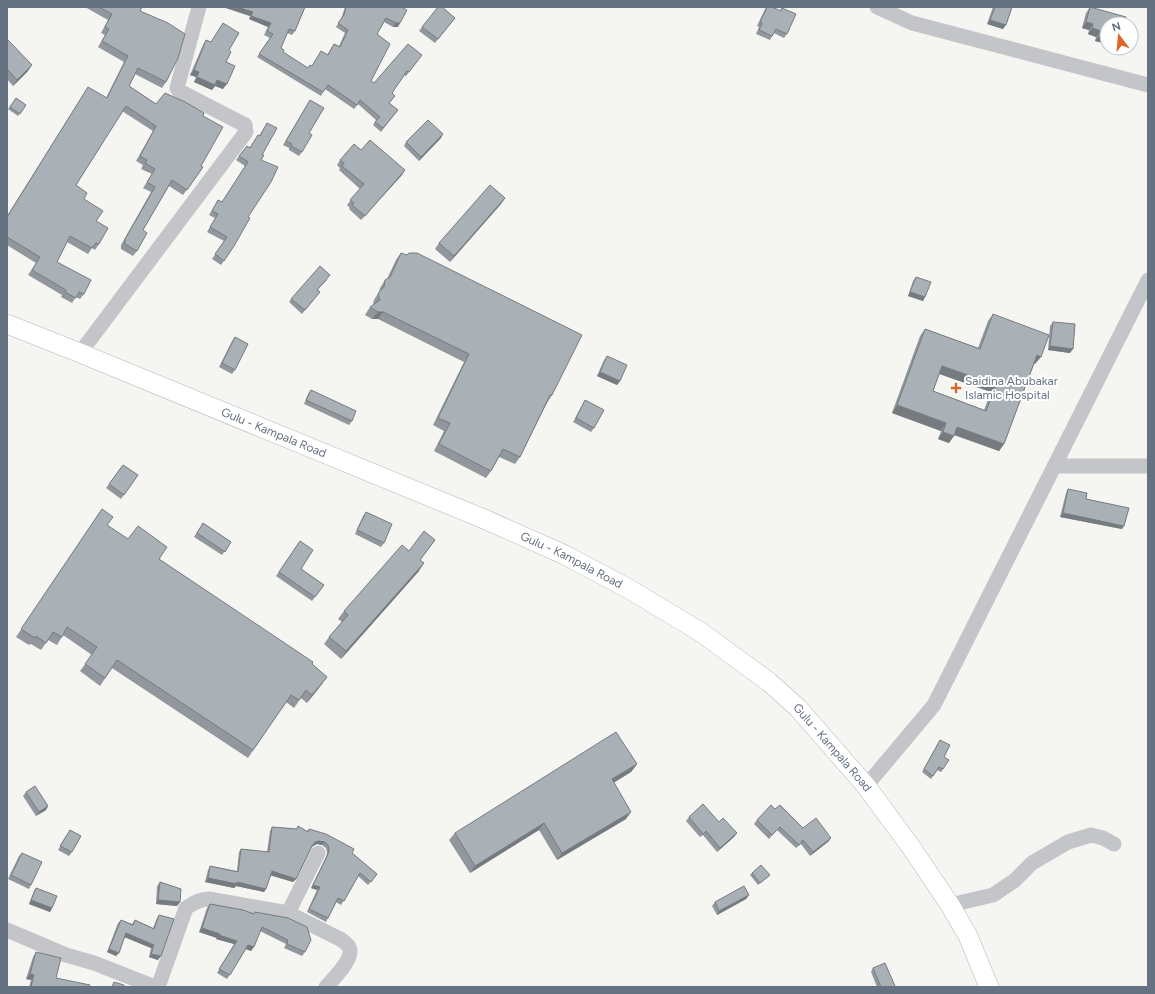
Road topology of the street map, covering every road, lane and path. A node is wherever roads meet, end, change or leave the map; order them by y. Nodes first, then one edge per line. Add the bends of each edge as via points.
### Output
1 (199, 7) edge
2 (880, 8) edge
3 (1148, 84) edge
4 (1148, 280) edge
5 (7, 324) edge
6 (80, 352) junction
7 (1055, 466) junction
8 (1148, 466) edge
9 (866, 786) junction
10 (1114, 844) dead end
11 (318, 853) dead end
12 (950, 905) junction
13 (288, 913) junction
14 (7, 930) edge
15 (155, 987) edge
16 (158, 987) edge
17 (326, 987) edge
18 (989, 987) edge

1 - 6 street via 177,88 245,125 246,132
2 - 3 street via 912,23
4 - 7 street
5 - 6 main road, Gulu - Kampala Road
6 - 9 main road, Gulu - Kampala Road via 484,519 565,555 629,589 702,633 769,682 798,708
7 - 8 street
7 - 9 street via 934,705
9 - 12 main road, Gulu - Kampala Road
10 - 12 street via 1091,835 1068,842 1032,863 1014,881 993,895
11 - 13 street
12 - 18 main road, Gulu - Kampala Road via 968,936
13 - 16 street via 209,899 197,901 186,908
13 - 17 street via 342,940 348,946 348,961
14 - 15 street via 66,955

